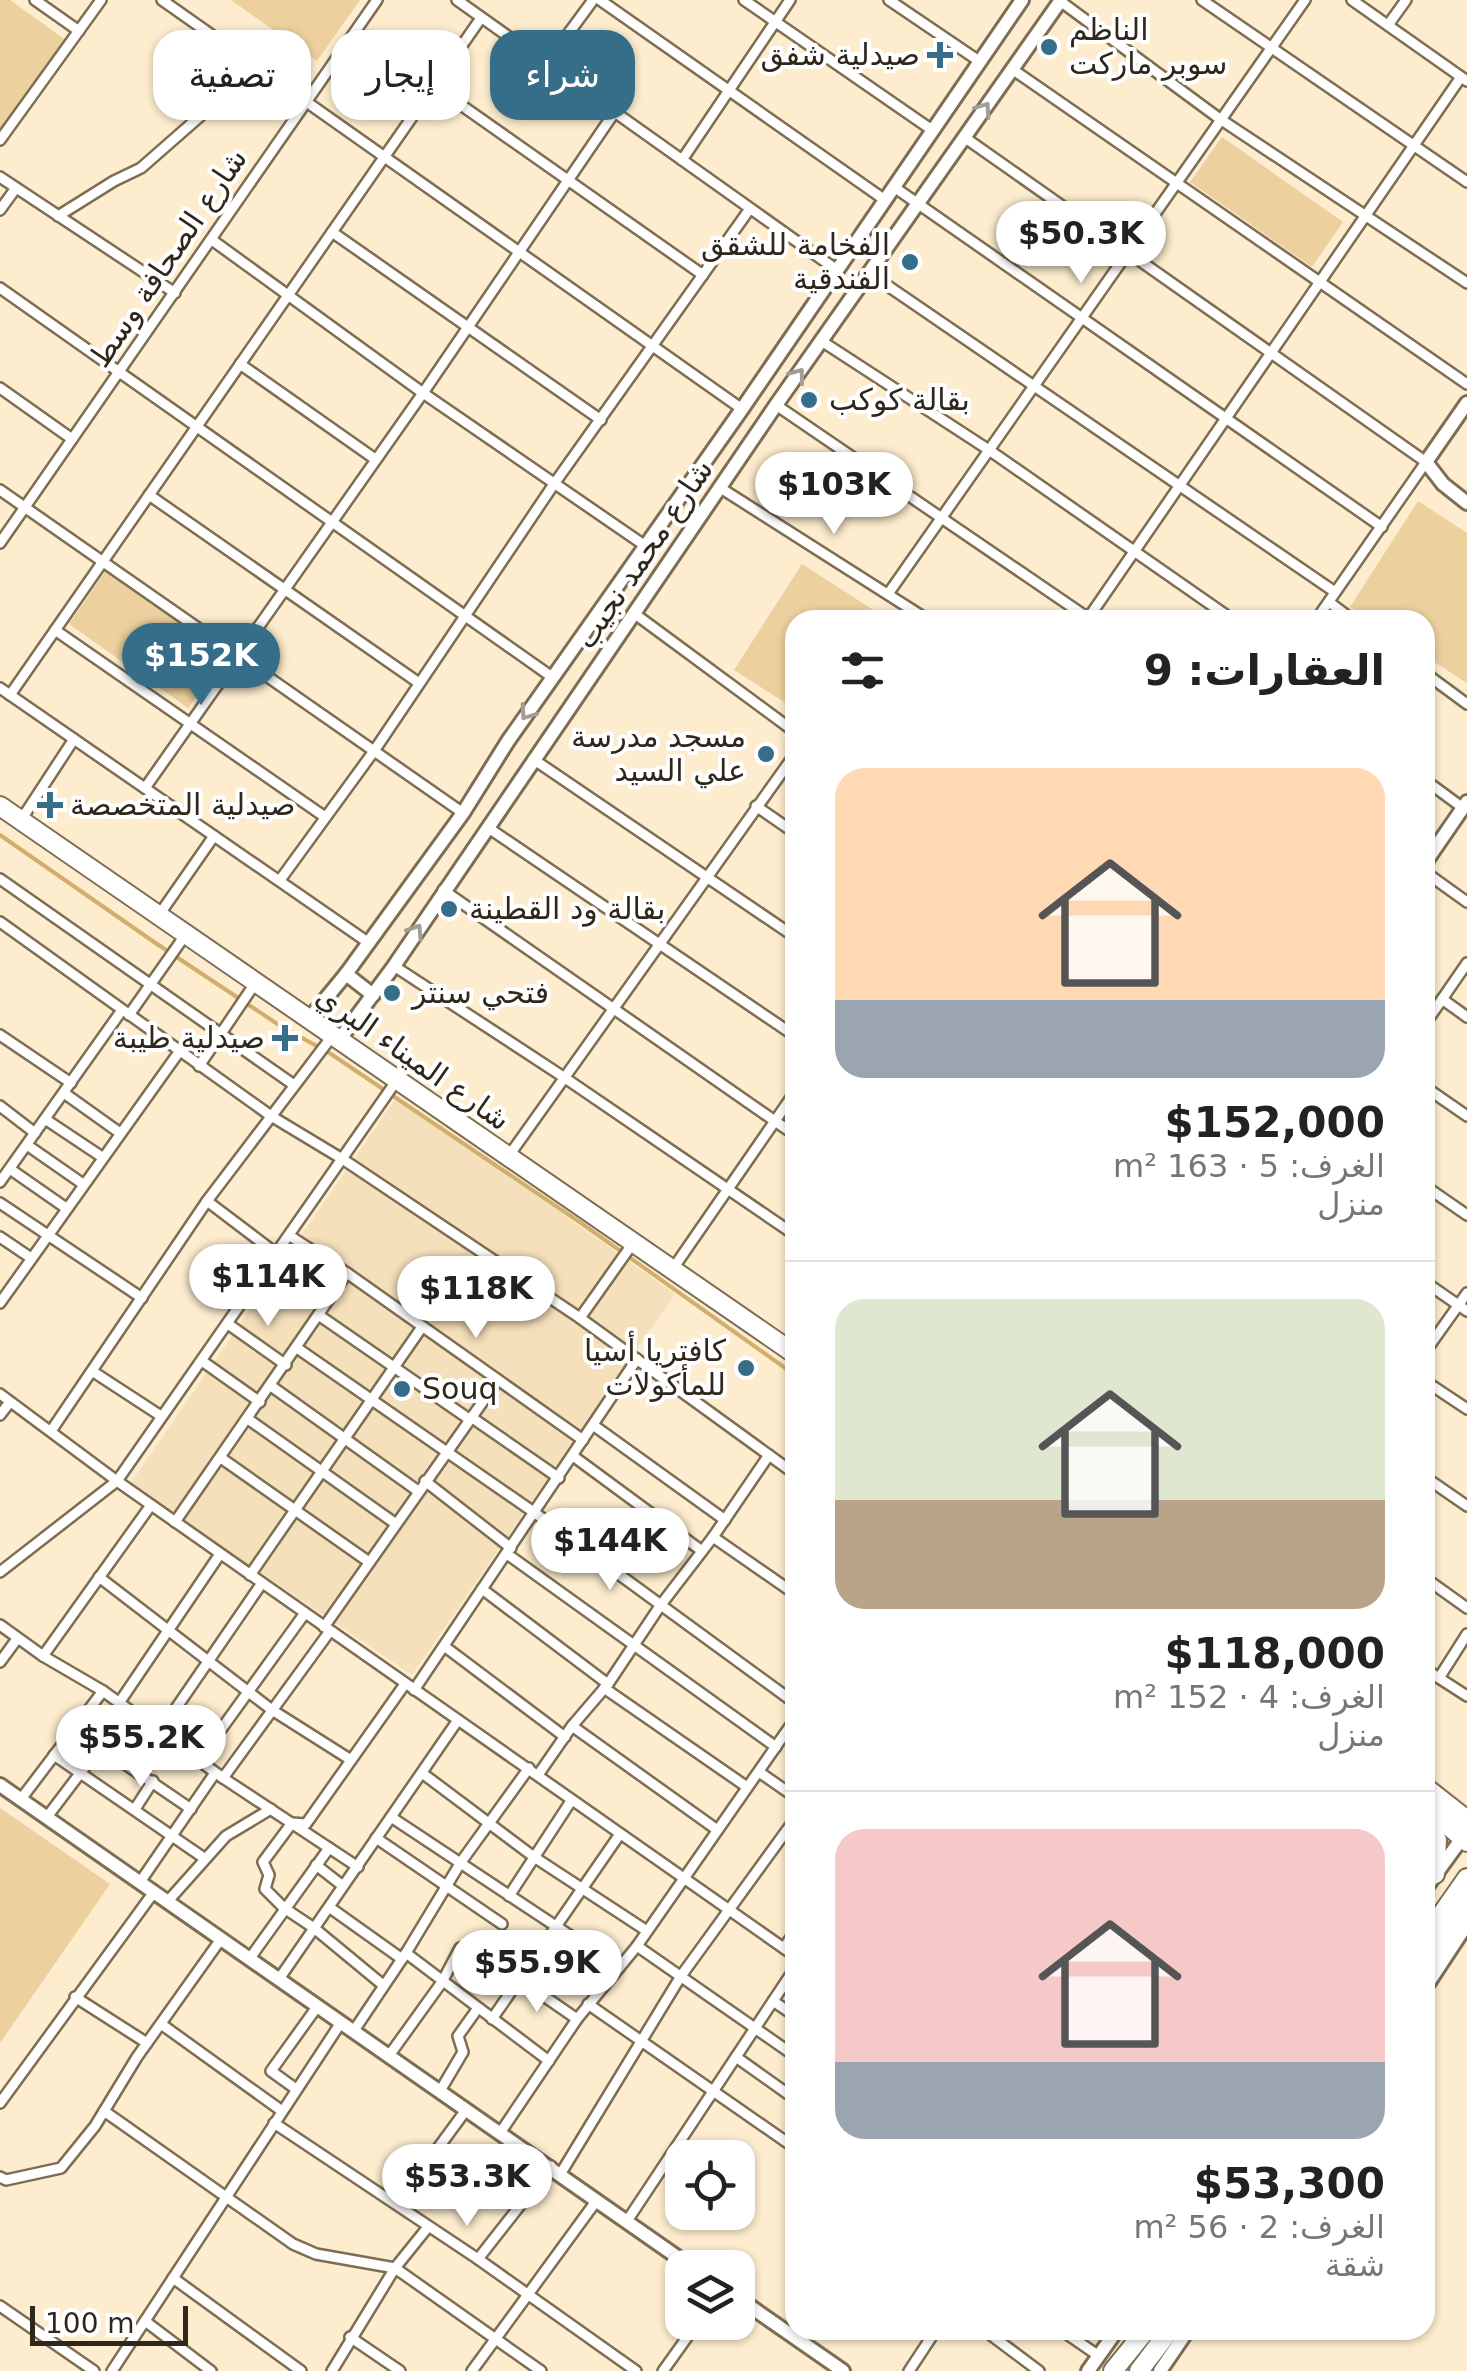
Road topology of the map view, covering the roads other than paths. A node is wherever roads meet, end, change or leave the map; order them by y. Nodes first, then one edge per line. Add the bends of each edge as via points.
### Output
1 (35, 0) edge
2 (102, 0) edge
3 (162, 0) edge
4 (377, 0) edge
5 (457, 0) edge
6 (592, 0) edge
7 (600, 0) edge
8 (744, 0) edge
9 (790, 0) edge
10 (889, 0) edge
11 (1022, 0) edge
12 (1202, 0) edge
13 (1305, 0) edge
14 (1352, 0) edge
15 (1406, 0) edge
16 (1060, 1) edge
17 (481, 18) junction
18 (776, 23) junction
19 (1388, 25) junction
20 (204, 30) edge
21 (498, 30) edge
22 (570, 30) edge
23 (79, 31) junction
24 (470, 34) edge
25 (1271, 48) junction
26 (979, 61) junction
27 (1012, 69) junction
28 (1464, 79) edge
29 (729, 91) junction
30 (311, 94) edge
31 (311, 106) edge
32 (470, 111) edge
33 (1220, 119) junction
34 (196, 120) edge
35 (293, 120) edge
36 (410, 120) edge
37 (609, 120) edge
38 (625, 120) edge
39 (932, 130) junction
40 (964, 137) junction
41 (0, 140) edge
42 (1415, 145) junction
43 (384, 157) junction
44 (682, 160) junction
45 (0, 177) edge
46 (568, 180) junction
47 (1467, 182) edge
48 (1175, 185) junction
49 (894, 187) junction
50 (16, 188) junction
51 (884, 200) junction
52 (918, 203) junction
53 (0, 210) edge
54 (749, 210) junction
55 (58, 216) junction
56 (1368, 216) junction
57 (332, 232) junction
58 (212, 240) junction
59 (1129, 250) junction
60 (519, 252) junction
61 (837, 270) junction
62 (869, 273) junction
63 (703, 275) junction
64 (1467, 282) edge
65 (1320, 284) junction
66 (0, 288) edge
67 (175, 294) junction
68 (288, 295) junction
69 (1081, 319) junction
70 (469, 326) junction
71 (823, 342) junction
72 (653, 346) junction
73 (1272, 352) junction
74 (240, 364) junction
75 (120, 374) junction
76 (1467, 384) edge
77 (0, 388) edge
78 (1033, 388) junction
79 (424, 394) junction
80 (1467, 403) edge
81 (776, 404) junction
82 (742, 409) junction
83 (1225, 419) junction
84 (602, 420) junction
85 (196, 428) junction
86 (72, 439) junction
87 (989, 450) junction
88 (375, 459) junction
89 (1426, 462) junction
90 (554, 484) junction
91 (1178, 486) junction
92 (719, 487) junction
93 (0, 490) edge
94 (149, 496) junction
95 (1467, 503) edge
96 (25, 507) junction
97 (942, 517) junction
98 (331, 524) junction
99 (1382, 527) junction
100 (0, 543) edge
101 (644, 545) junction
102 (1132, 550) junction
103 (103, 562) junction
104 (285, 590) junction
105 (888, 594) junction
106 (1332, 597) junction
107 (913, 610) edge
108 (1076, 610) edge
109 (1095, 610) edge
110 (1219, 610) edge
111 (1323, 610) edge
112 (1344, 610) edge
113 (635, 614) junction
114 (466, 617) junction
115 (55, 630) junction
116 (238, 656) junction
117 (552, 678) junction
118 (1435, 680) edge
119 (419, 684) junction
120 (0, 688) edge
121 (10, 695) junction
122 (1467, 704) edge
123 (190, 724) junction
124 (785, 725) edge
125 (74, 739) junction
126 (374, 751) junction
127 (534, 759) junction
128 (785, 767) edge
129 (1435, 786) edge
130 (144, 788) junction
131 (1465, 805) edge
132 (756, 806) junction
133 (0, 807) edge
134 (463, 813) junction
135 (325, 818) junction
136 (21, 820) junction
137 (785, 826) edge
138 (487, 827) junction
139 (214, 836) junction
140 (1435, 848) edge
141 (706, 875) junction
142 (0, 879) edge
143 (1435, 879) edge
144 (280, 880) junction
145 (443, 890) junction
146 (1467, 902) edge
147 (158, 915) junction
148 (0, 922) edge
149 (785, 930) edge
150 (186, 934) junction
151 (369, 943) junction
152 (660, 944) junction
153 (1467, 964) edge
154 (394, 966) junction
155 (346, 974) junction
156 (256, 982) junction
157 (150, 986) junction
158 (374, 995) junction
159 (1442, 999) junction
160 (612, 1009) junction
161 (1435, 1009) edge
162 (125, 1012) junction
163 (1467, 1017) edge
164 (309, 1019) junction
165 (785, 1029) edge
166 (0, 1035) edge
167 (220, 1035) junction
168 (337, 1037) junction
169 (180, 1052) junction
170 (200, 1066) junction
171 (566, 1078) junction
172 (398, 1080) junction
173 (71, 1084) junction
174 (294, 1086) junction
175 (64, 1094) junction
176 (1435, 1094) edge
177 (0, 1106) edge
178 (785, 1107) edge
179 (271, 1116) junction
180 (1467, 1116) edge
181 (45, 1120) junction
182 (776, 1121) junction
183 (785, 1128) edge
184 (36, 1133) junction
185 (120, 1133) junction
186 (27, 1145) junction
187 (508, 1157) junction
188 (102, 1158) junction
189 (344, 1160) junction
190 (4, 1174) edge
191 (83, 1184) junction
192 (728, 1189) junction
193 (1435, 1193) edge
194 (207, 1201) junction
195 (0, 1203) edge
196 (66, 1208) junction
197 (1467, 1215) edge
198 (785, 1228) edge
199 (46, 1236) junction
200 (290, 1236) junction
201 (0, 1238) edge
202 (633, 1242) junction
203 (277, 1254) junction
204 (31, 1258) junction
205 (672, 1270) junction
206 (347, 1274) junction
207 (1435, 1289) edge
208 (1467, 1293) edge
209 (142, 1298) junction
210 (0, 1303) edge
211 (1463, 1308) edge
212 (320, 1316) junction
213 (580, 1318) junction
214 (228, 1324) junction
215 (422, 1327) junction
216 (1435, 1340) edge
217 (785, 1347) edge
218 (297, 1348) junction
219 (638, 1360) junction
220 (202, 1361) junction
221 (286, 1365) junction
222 (394, 1368) junction
223 (92, 1371) junction
224 (498, 1380) junction
225 (271, 1386) junction
226 (1435, 1388) edge
227 (0, 1394) edge
228 (373, 1400) junction
229 (10, 1402) junction
230 (260, 1402) junction
231 (1467, 1409) edge
232 (0, 1415) edge
233 (161, 1416) junction
234 (470, 1418) junction
235 (248, 1419) junction
236 (594, 1425) junction
237 (50, 1431) junction
238 (346, 1440) junction
239 (584, 1440) junction
240 (446, 1452) junction
241 (770, 1455) junction
242 (573, 1456) junction
243 (221, 1458) junction
244 (785, 1466) edge
245 (323, 1473) junction
246 (559, 1478) junction
247 (117, 1481) junction
248 (426, 1481) junction
249 (1435, 1484) edge
250 (418, 1491) junction
251 (151, 1505) junction
252 (1467, 1506) edge
253 (296, 1511) junction
254 (535, 1513) junction
255 (725, 1520) junction
256 (175, 1522) junction
257 (396, 1524) junction
258 (713, 1538) junction
259 (509, 1551) junction
260 (702, 1551) junction
261 (220, 1554) junction
262 (369, 1562) junction
263 (0, 1572) edge
264 (250, 1575) junction
265 (99, 1577) junction
266 (262, 1583) junction
267 (1435, 1585) edge
268 (785, 1587) edge
269 (482, 1590) junction
270 (660, 1606) junction
271 (1467, 1608) edge
272 (305, 1613) junction
273 (0, 1625) edge
274 (327, 1629) junction
275 (167, 1631) junction
276 (1467, 1634) edge
277 (17, 1638) junction
278 (634, 1645) junction
279 (444, 1646) junction
280 (43, 1656) junction
281 (0, 1662) edge
282 (207, 1662) junction
283 (1435, 1675) edge
284 (1439, 1678) junction
285 (606, 1686) junction
286 (410, 1687) junction
287 (104, 1691) junction
288 (248, 1692) junction
289 (785, 1696) edge
290 (1467, 1696) edge
291 (123, 1706) junction
292 (272, 1710) junction
293 (458, 1720) junction
294 (572, 1726) junction
295 (785, 1733) edge
296 (159, 1734) junction
297 (565, 1736) junction
298 (776, 1747) junction
299 (100, 1748) junction
300 (54, 1755) junction
301 (199, 1760) junction
302 (351, 1760) junction
303 (528, 1768) junction
304 (422, 1772) junction
305 (759, 1772) junction
306 (80, 1774) junction
307 (219, 1776) junction
308 (538, 1776) junction
309 (152, 1781) junction
310 (0, 1785) edge
311 (748, 1787) junction
312 (1435, 1788) edge
313 (785, 1790) edge
314 (1435, 1796) edge
315 (1467, 1797) edge
316 (21, 1799) junction
317 (572, 1801) junction
318 (134, 1809) junction
319 (191, 1809) junction
320 (271, 1809) junction
321 (391, 1817) junction
322 (47, 1818) junction
323 (1435, 1821) edge
324 (492, 1822) junction
325 (292, 1823) junction
326 (716, 1830) junction
327 (785, 1833) edge
328 (1466, 1833) edge
329 (620, 1834) junction
330 (171, 1835) junction
331 (376, 1838) junction
332 (329, 1848) junction
333 (534, 1856) junction
334 (204, 1858) junction
335 (461, 1862) junction
336 (316, 1865) junction
337 (358, 1867) junction
338 (1435, 1875) edge
339 (1467, 1878) edge
340 (683, 1879) junction
341 (140, 1882) junction
342 (343, 1886) junction
343 (446, 1886) junction
344 (582, 1888) junction
345 (154, 1892) junction
346 (509, 1896) junction
347 (168, 1901) junction
348 (1467, 1903) edge
349 (329, 1907) junction
350 (284, 1908) junction
351 (730, 1909) junction
352 (502, 1924) dead end
353 (1435, 1924) edge
354 (1467, 1924) edge
355 (556, 1925) junction
356 (314, 1928) junction
357 (647, 1931) junction
358 (222, 1939) junction
359 (472, 1945) dead end
360 (637, 1946) junction
361 (784, 1948) edge
362 (1435, 1949) edge
363 (404, 1956) junction
364 (250, 1958) junction
365 (484, 1959) dead end
366 (618, 1968) junction
367 (1435, 1973) edge
368 (681, 1976) junction
369 (279, 1979) junction
370 (520, 1979) junction
371 (442, 1982) junction
372 (785, 1983) edge
373 (383, 1986) junction
374 (76, 1997) junction
375 (773, 2001) junction
376 (588, 2004) junction
377 (317, 2007) junction
378 (478, 2008) junction
379 (785, 2009) edge
380 (492, 2019) junction
381 (577, 2019) junction
382 (161, 2024) junction
383 (346, 2028) junction
384 (755, 2028) junction
385 (147, 2043) junction
386 (640, 2043) junction
387 (785, 2049) edge
388 (388, 2057) junction
389 (736, 2057) junction
390 (549, 2061) junction
391 (296, 2089) junction
392 (440, 2091) junction
393 (713, 2091) junction
394 (785, 2091) edge
395 (0, 2103) edge
396 (104, 2110) junction
397 (466, 2110) junction
398 (282, 2111) junction
399 (274, 2123) junction
400 (500, 2133) junction
401 (785, 2141) edge
402 (556, 2170) junction
403 (0, 2177) edge
404 (227, 2198) junction
405 (597, 2200) junction
406 (397, 2204) junction
407 (627, 2221) junction
408 (428, 2227) junction
409 (668, 2250) edge
410 (478, 2259) junction
411 (395, 2268) junction
412 (173, 2278) junction
413 (527, 2296) junction
414 (0, 2306) edge
415 (755, 2307) edge
416 (145, 2321) junction
417 (785, 2324) edge
418 (350, 2337) junction
419 (495, 2340) junction
420 (685, 2340) edge
421 (807, 2340) edge
422 (929, 2340) edge
423 (997, 2340) edge
424 (1076, 2340) edge
425 (1110, 2340) edge
426 (1138, 2340) edge
427 (1162, 2340) edge
428 (1181, 2340) edge
429 (1099, 2356) junction
430 (94, 2371) edge
431 (112, 2371) edge
432 (211, 2371) edge
433 (300, 2371) edge
434 (332, 2371) edge
435 (400, 2371) edge
436 (472, 2371) edge
437 (541, 2371) edge
438 (636, 2371) edge
439 (662, 2371) edge
440 (844, 2371) edge
441 (909, 2371) edge
442 (1039, 2371) edge
443 (1088, 2371) edge
444 (1113, 2371) edge
445 (1139, 2371) edge
446 (1160, 2371) edge

1 - 23 street
2 - 23 street
3 - 20 street
4 - 30 street, شارع الصحافة وسط
5 - 17 street
6 - 22 street
7 - 29 street
8 - 18 street
9 - 18 street
10 - 26 street
11 - 26 main road, شارع محمد نجيب
12 - 25 street
13 - 25 street
14 - 19 street
15 - 19 street
16 - 27 main road, شارع محمد نجيب
16 - 33 street
17 - 21 street
17 - 24 street
18 - 29 street
18 - 39 street
19 - 28 street
23 - 41 street
25 - 33 street
25 - 42 street
26 - 39 main road, شارع محمد نجيب
40 -> 27 main road, شارع محمد نجيب
27 - 48 street
28 - 42 street
29 - 44 street
29 - 51 street
31 - 43 street
32 - 46 street
33 - 48 street
33 - 56 street
34 - 55 street via 141,168
35 - 58 street, شارع الصحافة وسط
36 - 43 street
37 - 46 street
38 - 44 street
39 - 49 main road, شارع محمد نجيب
40 - 52 main road, شارع محمد نجيب
40 - 59 street
42 - 47 street
42 - 56 street
43 - 57 street
43 - 60 street
44 - 54 street
45 - 50 street
46 - 60 street
46 - 63 street
48 - 59 street
48 - 65 street
49 - 51 main road, شارع محمد نجيب
49 - 52 street
50 - 53 street
50 - 55 street
51 - 61 main road, شارع محمد نجيب
52 - 62 main road, شارع محمد نجيب
52 - 69 street
54 - 61 street
54 - 63 street
55 - 67 street
56 - 64 street
56 - 65 street
57 - 68 street
57 - 70 street
58 - 67 street, شارع الصحافة وسط
58 - 68 street
59 - 69 street
59 - 73 street
60 - 70 street
60 - 72 street
61 - 82 main road, شارع محمد نجيب
62 - 71 main road, شارع محمد نجيب
62 - 78 street
63 - 72 street
65 - 73 street
65 - 76 street
66 - 75 street
67 - 75 street, شارع الصحافة وسط
68 - 74 street
68 - 79 street
69 - 78 street
69 - 83 street
70 - 79 street
70 - 84 street
81 -> 71 main road, شارع محمد نجيب
71 - 87 street
72 - 82 street
72 - 84 street
73 - 83 street
73 - 89 street
74 - 85 street
74 - 88 street
75 - 85 street
75 - 86 street, شارع الصحافة وسط
77 - 86 street
78 - 87 street
78 - 91 street
79 - 88 street
79 - 90 street
80 - 89 main road
81 - 92 main road, شارع محمد نجيب
81 - 97 street
82 - 101 main road, شارع محمد نجيب
83 - 91 street
83 - 99 street
84 - 90 street
85 - 94 street
85 - 98 street
86 - 96 street, شارع الصحافة وسط
87 - 97 street
87 - 102 street
88 - 98 street
89 - 95 main road
89 - 99 street
90 - 101 street
90 - 114 street
91 - 102 street
91 - 106 street
92 - 105 street
92 - 113 main road, شارع محمد نجيب
93 - 96 street
94 - 103 street
94 - 104 street
96 - 100 street, شارع الصحافة وسط
96 - 103 street
97 - 105 street
97 - 108 street
98 - 104 street
98 - 114 street
99 - 106 street
101 - 117 main road, شارع محمد نجيب
102 - 109 street
102 - 110 street
103 - 115 street
103 - 116 street
104 - 116 street
104 - 119 street
105 - 107 street
106 - 111 street
106 - 112 street
113 - 124 street
113 - 127 main road, شارع محمد نجيب
114 - 117 street
114 - 119 street
115 - 121 street
115 - 123 street
116 - 123 street
116 - 126 street
117 -> 134 main road, شارع محمد نجيب
118 - 122 street
119 - 126 street
120 - 121 street
121 - 125 street
123 - 130 street
123 - 135 street
125 - 130 street
125 - 136 street
126 - 134 street
126 - 135 street
127 - 138 main road, شارع محمد نجيب
127 - 141 street
128 - 132 street
129 - 131 street
130 - 139 street
131 - 140 main road
132 - 137 street
132 - 141 street
133 - 136 highway, شارع الميناء البري
134 - 151 main road, شارع محمد نجيب
135 - 144 street
136 - 147 highway, شارع الميناء البري
138 - 145 main road, شارع محمد نجيب
138 - 152 street
139 - 144 street
139 - 147 street
141 - 149 street
141 - 152 street
142 - 157 street
143 - 146 street
144 - 151 street
154 -> 145 main road, شارع محمد نجيب
145 - 160 street
147 - 150 highway, شارع الميناء البري
148 - 162 street
150 - 156 highway, شارع الميناء البري
150 - 157 street
151 - 155 main road, شارع محمد نجيب
152 - 160 street
152 - 165 street
153 - 159 street
154 - 158 main road, شارع محمد نجيب
154 - 171 street
155 - 158 main road
155 - 164 main road, شارع محمد نجيب
156 - 164 highway, شارع الميناء البري
156 - 167 street
157 - 162 street
157 - 167 street
158 - 168 main road, شارع محمد نجيب
159 - 161 street
159 - 163 street
160 - 171 street
160 - 182 street
162 - 169 street
162 - 173 street
164 - 168 highway, شارع الميناء البري
166 - 173 street
167 - 170 street
167 - 174 street
168 - 172 highway, شارع الميناء البري
168 - 174 street
169 - 170 street
169 - 185 street
170 - 179 street
171 - 187 street
171 - 192 street
172 - 187 highway, شارع الميناء البري
172 - 189 street
173 - 175 street
174 - 179 street
175 - 181 street
175 - 185 street
176 - 180 street
177 - 184 street
178 - 182 street
179 - 189 street
179 - 194 street
181 - 184 street
181 - 188 street
182 - 183 street
182 - 192 street
184 - 186 street
185 - 188 street
186 - 190 street
186 - 191 street
187 - 202 highway, شارع الميناء البري
188 - 191 street
189 - 200 street
189 - 213 street
190 - 196 street
191 - 196 street
192 - 198 street
192 - 205 street
193 - 197 street
194 - 203 street
194 - 209 street
195 - 199 street
196 - 199 street
199 - 204 street
199 - 209 street
200 - 203 street
200 - 206 street
201 - 204 street
202 - 205 highway, شارع الميناء البري
202 - 213 street
203 - 214 street
204 - 210 street
205 - 217 highway, شارع الميناء البري
206 - 212 street
206 - 215 street
207 - 211 street
208 - 211 street
209 - 223 street
211 - 216 street
212 - 218 street
212 - 222 street
213 - 219 street
214 - 220 street
214 - 221 street
215 - 222 street
215 - 224 street
218 - 221 street
218 - 228 street
219 - 236 street
219 - 241 street
220 - 230 street
220 - 233 street
221 - 225 street
222 - 228 street
222 - 234 street
223 - 233 street
223 - 237 street
224 - 234 street
224 - 239 street
225 - 230 street
225 - 238 street
226 - 231 street
227 - 229 street
228 - 238 street
228 - 240 street
229 - 232 street
229 - 237 street
230 - 235 street
233 - 247 street
234 - 240 street
234 - 246 street
235 - 243 street
235 - 245 street
236 - 239 street
236 - 255 street
237 - 247 street
238 - 245 street
238 - 250 street
239 - 242 street
240 - 248 street
240 - 254 street
241 - 244 street
241 - 255 street
242 - 246 street
242 - 260 street
243 - 253 street
243 - 256 street
245 - 253 street
245 - 257 street
246 - 254 street
247 - 251 street
247 - 263 street
248 - 250 street
248 - 259 street
249 - 252 street
250 - 257 street
251 - 256 street
251 - 265 street
253 - 262 street
253 - 264 street
254 - 259 street
254 - 270 street
255 - 258 street
256 - 261 street
257 - 262 street
258 - 260 street
258 - 268 street
259 - 269 street
259 - 278 street
260 - 270 street
261 - 264 street
261 - 275 street
262 - 274 street
264 - 266 street
265 - 275 street
265 - 280 street
266 - 272 street
266 - 282 street
267 - 271 street
269 - 279 street
269 - 285 street
270 - 278 street
270 - 289 street
272 - 274 street
272 - 288 street
273 - 277 street
274 - 286 street
274 - 292 street
275 - 282 street
275 - 291 street
276 - 284 street
277 - 280 street
277 - 281 street
278 - 285 street
278 - 298 street
279 - 286 street
279 - 297 street
280 - 287 street
282 - 288 street
282 - 296 street
283 - 284 street
284 - 290 street
285 - 294 street
285 - 311 street
286 - 293 street
286 - 302 street
287 - 291 street
287 - 300 street
288 - 292 street
288 - 301 street
291 - 296 street
291 - 299 street
292 - 302 street
292 - 307 street
293 - 303 street
293 - 304 street
294 - 297 street
294 - 326 street
295 - 298 street
296 - 301 street
297 - 308 street
298 - 305 street
299 - 306 street
299 - 309 street
300 - 306 street
300 - 316 street
301 - 307 street
302 - 325 street via 306,1824
303 - 308 street
303 - 324 street
304 - 321 street
304 - 324 street
305 - 311 street
305 - 313 street
306 - 318 street
306 - 322 street
307 - 319 street
307 - 320 street
308 - 317 street
309 - 318 street
309 - 319 street
310 - 316 main road
311 - 326 street
312 - 315 highway
314 - 328 highway
316 - 322 main road
317 - 329 street
317 - 333 street
318 - 330 street
319 - 330 street
320 - 325 street
320 - 334 street
321 - 331 street
321 - 335 street
322 - 341 main road
323 - 328 highway
324 - 333 street
324 - 335 street
325 - 332 street
325 - 350 street via 263,1862 269,1875 265,1889
326 - 340 street
327 - 351 street
328 - 338 main road
329 - 340 street
329 - 344 street
330 - 334 street
330 - 341 street
331 - 337 street
331 - 343 street
332 - 336 street
332 - 337 street
333 - 344 street
333 - 346 street
334 - 347 street
335 - 343 street
335 - 346 street
336 - 342 street
336 - 350 street
337 - 342 street
339 - 353 highway
340 - 351 street
340 - 357 street
341 - 345 main road
342 - 349 street
343 - 352 street
343 - 363 street
344 - 355 street
344 - 357 street
345 - 347 main road
345 - 374 street
346 - 355 street
347 - 358 main road
348 - 362 highway
349 - 356 street
349 - 363 street
350 - 356 street
350 - 364 street
351 - 361 street
351 - 368 street
354 - 367 main road
355 - 366 street
355 - 370 street
356 - 369 street
356 - 373 street
357 - 360 street
358 - 364 main road
358 - 382 street
359 - 371 street via 460,1948
360 - 366 street
360 - 368 street
363 - 371 street
363 - 373 street
364 - 369 main road
365 - 370 street
366 - 376 street
368 - 384 street
368 - 386 street
369 - 377 main road
370 - 380 street
370 - 381 street
371 - 378 street
371 - 388 street
372 - 375 street
373 - 383 street
374 - 385 street
374 - 395 street
375 - 379 street
375 - 384 street
376 - 381 street
376 - 386 street
377 - 383 main road
377 - 391 street via 271,2071
378 - 380 street
378 - 392 street via 458,2036 463,2052
380 - 390 street
381 - 390 street
382 - 385 street
382 - 398 street
383 - 388 main road
383 - 391 street
384 - 387 street
384 - 389 street
385 - 396 street
386 - 393 street
386 - 402 street
388 - 392 main road
389 - 393 street
389 - 394 street
390 - 400 street
391 - 398 street
392 - 397 main road
393 - 401 street
393 - 407 street
396 - 403 street via 61,2168
396 - 404 street
397 - 400 main road
397 - 406 street
398 - 399 street
399 - 404 street
399 - 406 street
400 - 402 main road
402 - 405 main road
402 - 410 street
404 - 411 street via 303,2250
404 - 412 street
405 - 407 main road
405 - 413 street
406 - 408 street
407 - 409 main road
408 - 410 street
408 - 411 street
410 - 413 street
411 - 418 street
411 - 419 street
412 - 416 street
412 - 433 street
413 - 419 street
413 - 438 street
414 - 430 street
415 - 417 main road
416 - 431 street
416 - 432 street
418 - 434 street
418 - 435 street
419 - 436 street
419 - 437 street
420 - 439 street
421 - 440 main road
422 - 441 street
423 - 442 street
424 - 429 street
425 - 429 main road
426 - 444 highway
427 - 445 highway
428 - 446 main road
429 - 443 main road

